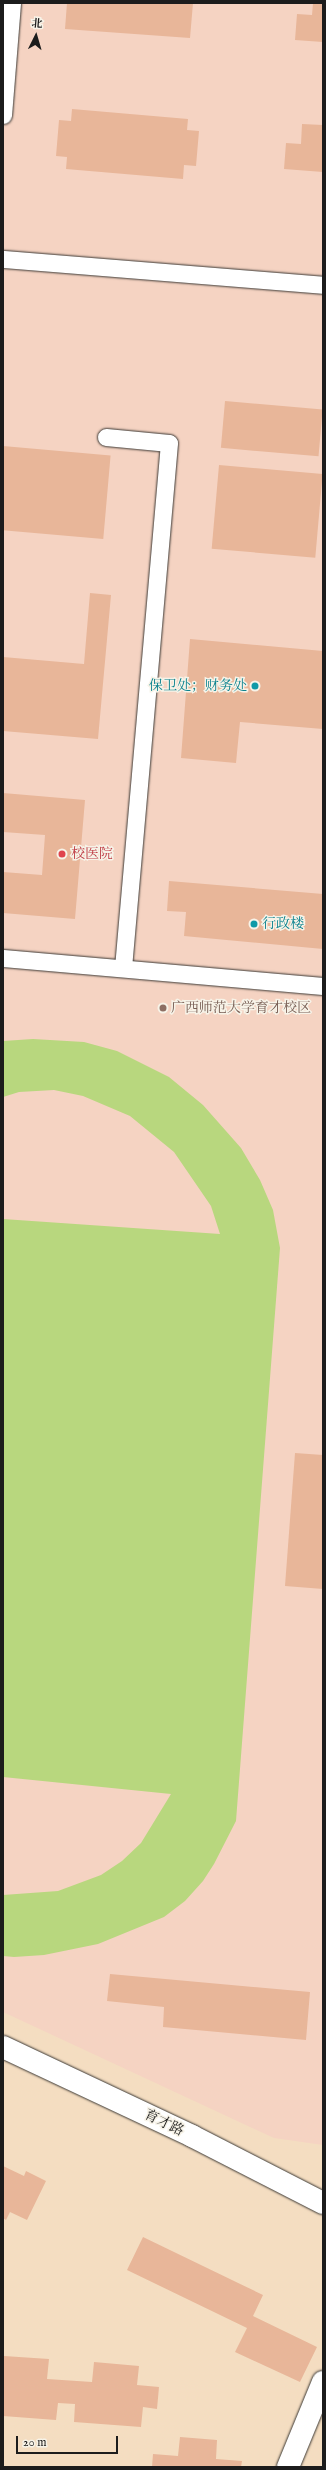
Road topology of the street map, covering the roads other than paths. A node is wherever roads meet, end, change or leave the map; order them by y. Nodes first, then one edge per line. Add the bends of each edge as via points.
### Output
1 (12, 3) edge
2 (3, 115) edge
3 (3, 260) edge
4 (323, 285) edge
5 (106, 437) dead end
6 (3, 958) edge
7 (122, 968) junction
8 (323, 986) edge
9 (3, 2047) edge
10 (323, 2203) edge
11 (323, 2382) edge
12 (288, 2467) edge

1 - 2 lane
3 - 4 lane
5 - 7 lane via 168,443
6 - 7 lane
7 - 8 lane
9 - 10 main road, 育才路 via 192,2136
11 - 12 main road

